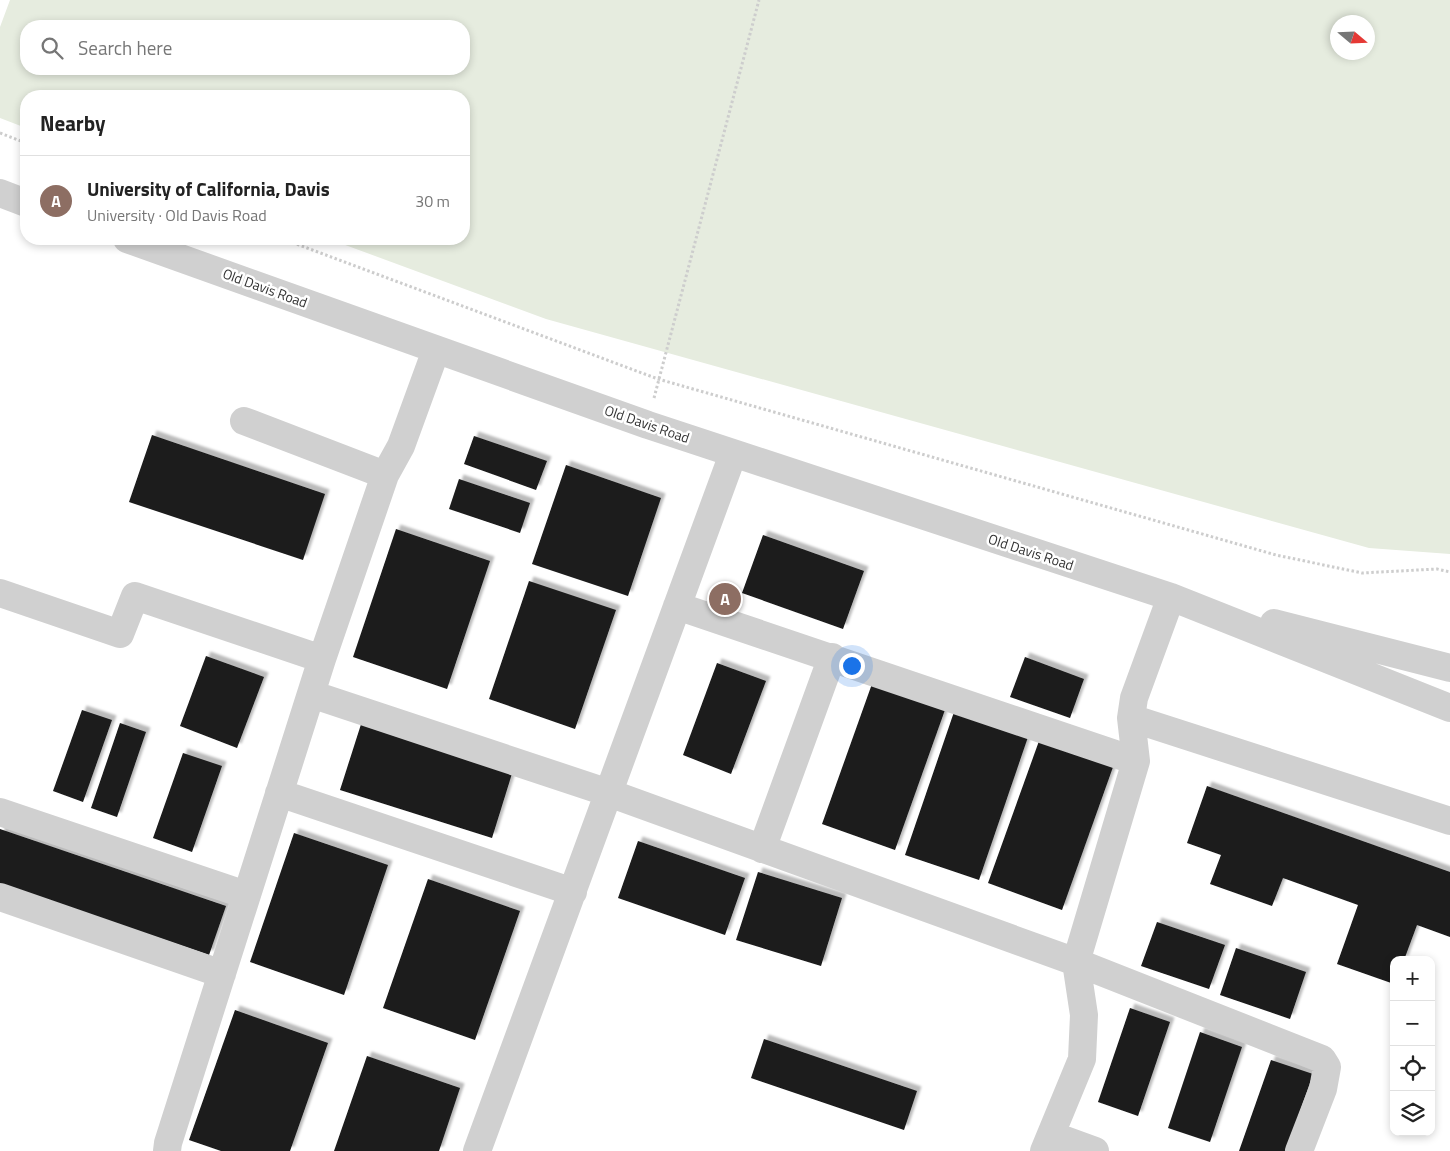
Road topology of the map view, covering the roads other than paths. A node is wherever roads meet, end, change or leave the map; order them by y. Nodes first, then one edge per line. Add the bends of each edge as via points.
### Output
1 (0, 193) edge
2 (20, 200) edge
3 (144, 245) edge
4 (436, 350) junction
5 (244, 421) dead end
6 (733, 454) junction
7 (385, 475) junction
8 (0, 593) edge
9 (1171, 597) junction
10 (677, 606) junction
11 (832, 657) junction
12 (322, 659) junction
13 (1450, 668) edge
14 (311, 694) junction
15 (1450, 708) edge
16 (1131, 718) junction
17 (1136, 761) junction
18 (279, 793) junction
19 (609, 793) junction
20 (0, 812) edge
21 (1450, 821) edge
22 (762, 849) junction
23 (573, 892) junction
24 (246, 895) junction
25 (0, 897) edge
26 (1076, 962) junction
27 (222, 974) junction
28 (1048, 1143) edge
29 (167, 1151) edge
30 (477, 1151) edge
31 (1095, 1151) edge
32 (1299, 1151) edge

1 - 2 street
3 - 4 street, Old Davis Road
4 - 6 street, Old Davis Road
4 - 7 street via 401,446
5 - 7 street
6 - 9 street, Old Davis Road
6 - 10 street
7 - 12 street
8 - 12 street via 120,634 135,596
9 - 13 street, Old Davis Road
9 - 15 street, Old Davis Road
9 - 16 street via 1134,698
10 - 11 street
10 - 19 street
11 - 17 street
11 - 22 street
12 - 14 street
14 - 18 street
14 - 19 street
16 - 17 street
16 - 21 street
17 - 26 street
18 - 23 street
18 - 24 street
19 - 22 street
19 - 23 street
20 - 24 street
22 - 26 street
23 - 30 street
24 - 27 street
25 - 27 street
26 - 28 street via 1084,1015 1082,1059
26 - 32 street via 1322,1059 1327,1067 1323,1089
27 - 29 street
28 - 31 street

